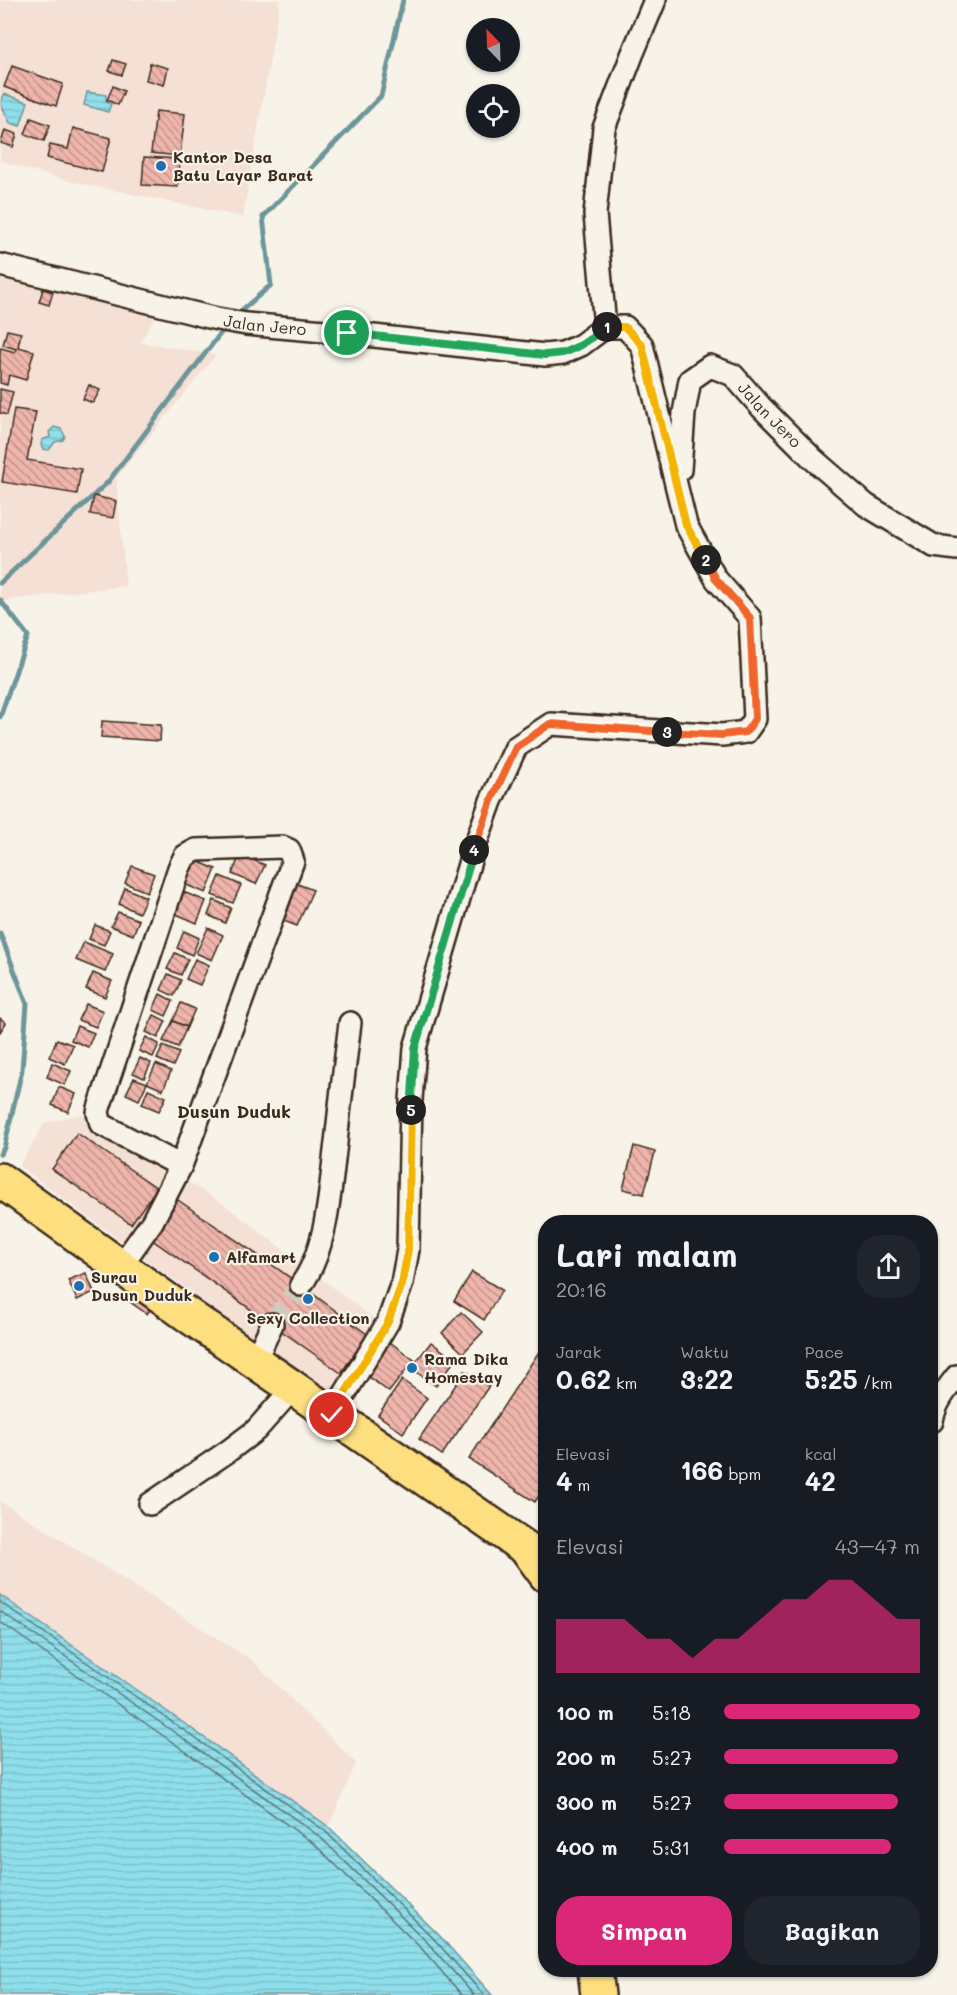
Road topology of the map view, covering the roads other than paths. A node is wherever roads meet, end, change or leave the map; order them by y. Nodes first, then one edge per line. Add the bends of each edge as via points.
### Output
1 (655, 0) edge
2 (0, 265) edge
3 (605, 327) junction
4 (678, 489) junction
5 (957, 549) edge
6 (350, 1023) dead end
7 (181, 1166) junction
8 (0, 1180) edge
9 (120, 1267) junction
10 (301, 1285) tunnel mouth
11 (272, 1324) tunnel mouth
12 (255, 1361) junction
13 (957, 1376) edge
14 (294, 1387) junction
15 (938, 1402) edge
16 (332, 1415) junction
17 (150, 1504) dead end
18 (538, 1564) edge
19 (596, 1977) edge
20 (598, 1995) edge

1 - 3 street via 604,128 596,214
2 - 3 street, Jalan Jero via 246,324 545,355 581,345
3 - 4 street via 625,327 642,345
4 - 5 street, Jalan Jero via 690,380 710,366 733,375 813,459 866,505 934,546
4 - 16 street via 686,525 716,579 750,618 755,719 746,732 722,735 550,724 516,747 472,854 415,1048 408,1250 402,1283 388,1322
6 - 10 street via 320,1246
7 - 7 street via 293,861 289,850 282,847 196,850 185,856 99,1108 101,1124
7 - 9 street via 152,1222
8 - 9 highway
9 - 12 highway
11 - 12 street
12 - 14 highway
13 - 15 street
14 - 16 highway
14 - 17 street via 256,1430
16 - 18 highway via 527,1549
19 - 20 highway

